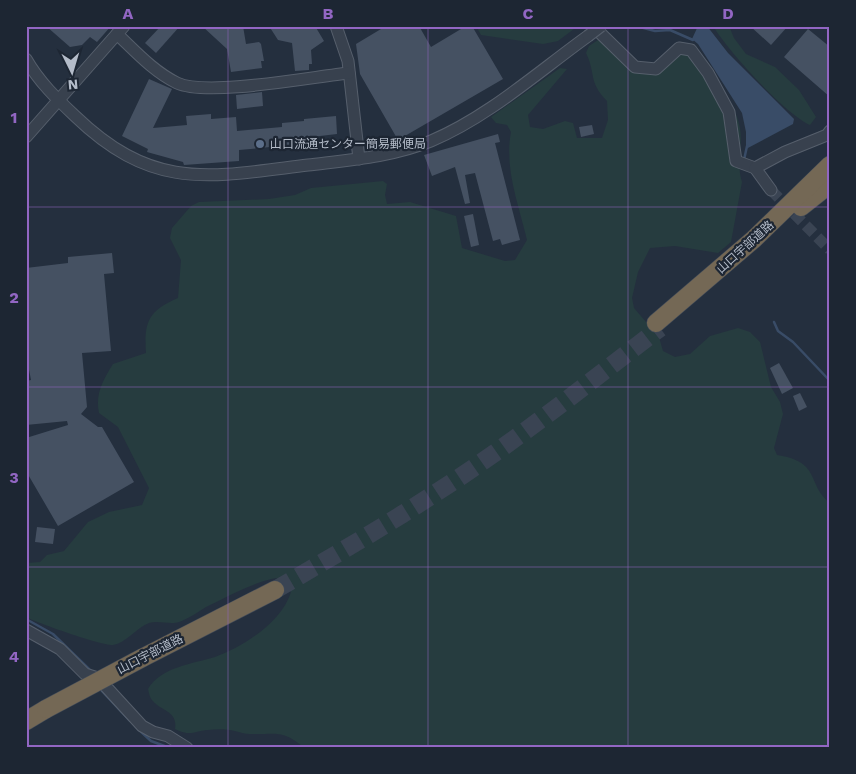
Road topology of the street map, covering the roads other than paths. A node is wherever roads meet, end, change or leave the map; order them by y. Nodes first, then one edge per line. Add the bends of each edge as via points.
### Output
1 (336, 26) edge
2 (601, 26) edge
3 (121, 30) edge
4 (590, 31) edge
5 (26, 59) edge
6 (349, 73) junction
7 (58, 100) junction
8 (830, 131) edge
9 (26, 137) edge
10 (360, 159) junction
11 (755, 168) junction
12 (829, 172) edge
13 (770, 190) tunnel mouth
14 (274, 588) tunnel mouth
15 (26, 630) edge
16 (45, 707) junction
17 (26, 715) edge
18 (26, 721) edge
19 (188, 748) edge

1 - 6 street
2 - 4 street, bridge
3 - 6 street via 163,75 178,84 204,89
3 - 7 street
4 - 10 street via 476,117 452,131 409,148
4 - 11 street via 639,69 656,69 679,48 691,50 729,112 736,161
5 - 7 street via 41,83
6 - 10 street
7 - 9 street
7 - 10 street via 85,126 122,153 170,172 228,175
8 - 11 street
11 - 13 street
12 - 12 highway, 山口宇部道路 via 754,239 658,325 755,248 791,215
14 - 16 highway, 山口宇部道路
15 - 19 street via 60,649 85,674 98,678 142,726
16 - 17 highway, 山口宇部道路
16 - 18 highway, 山口宇部道路

